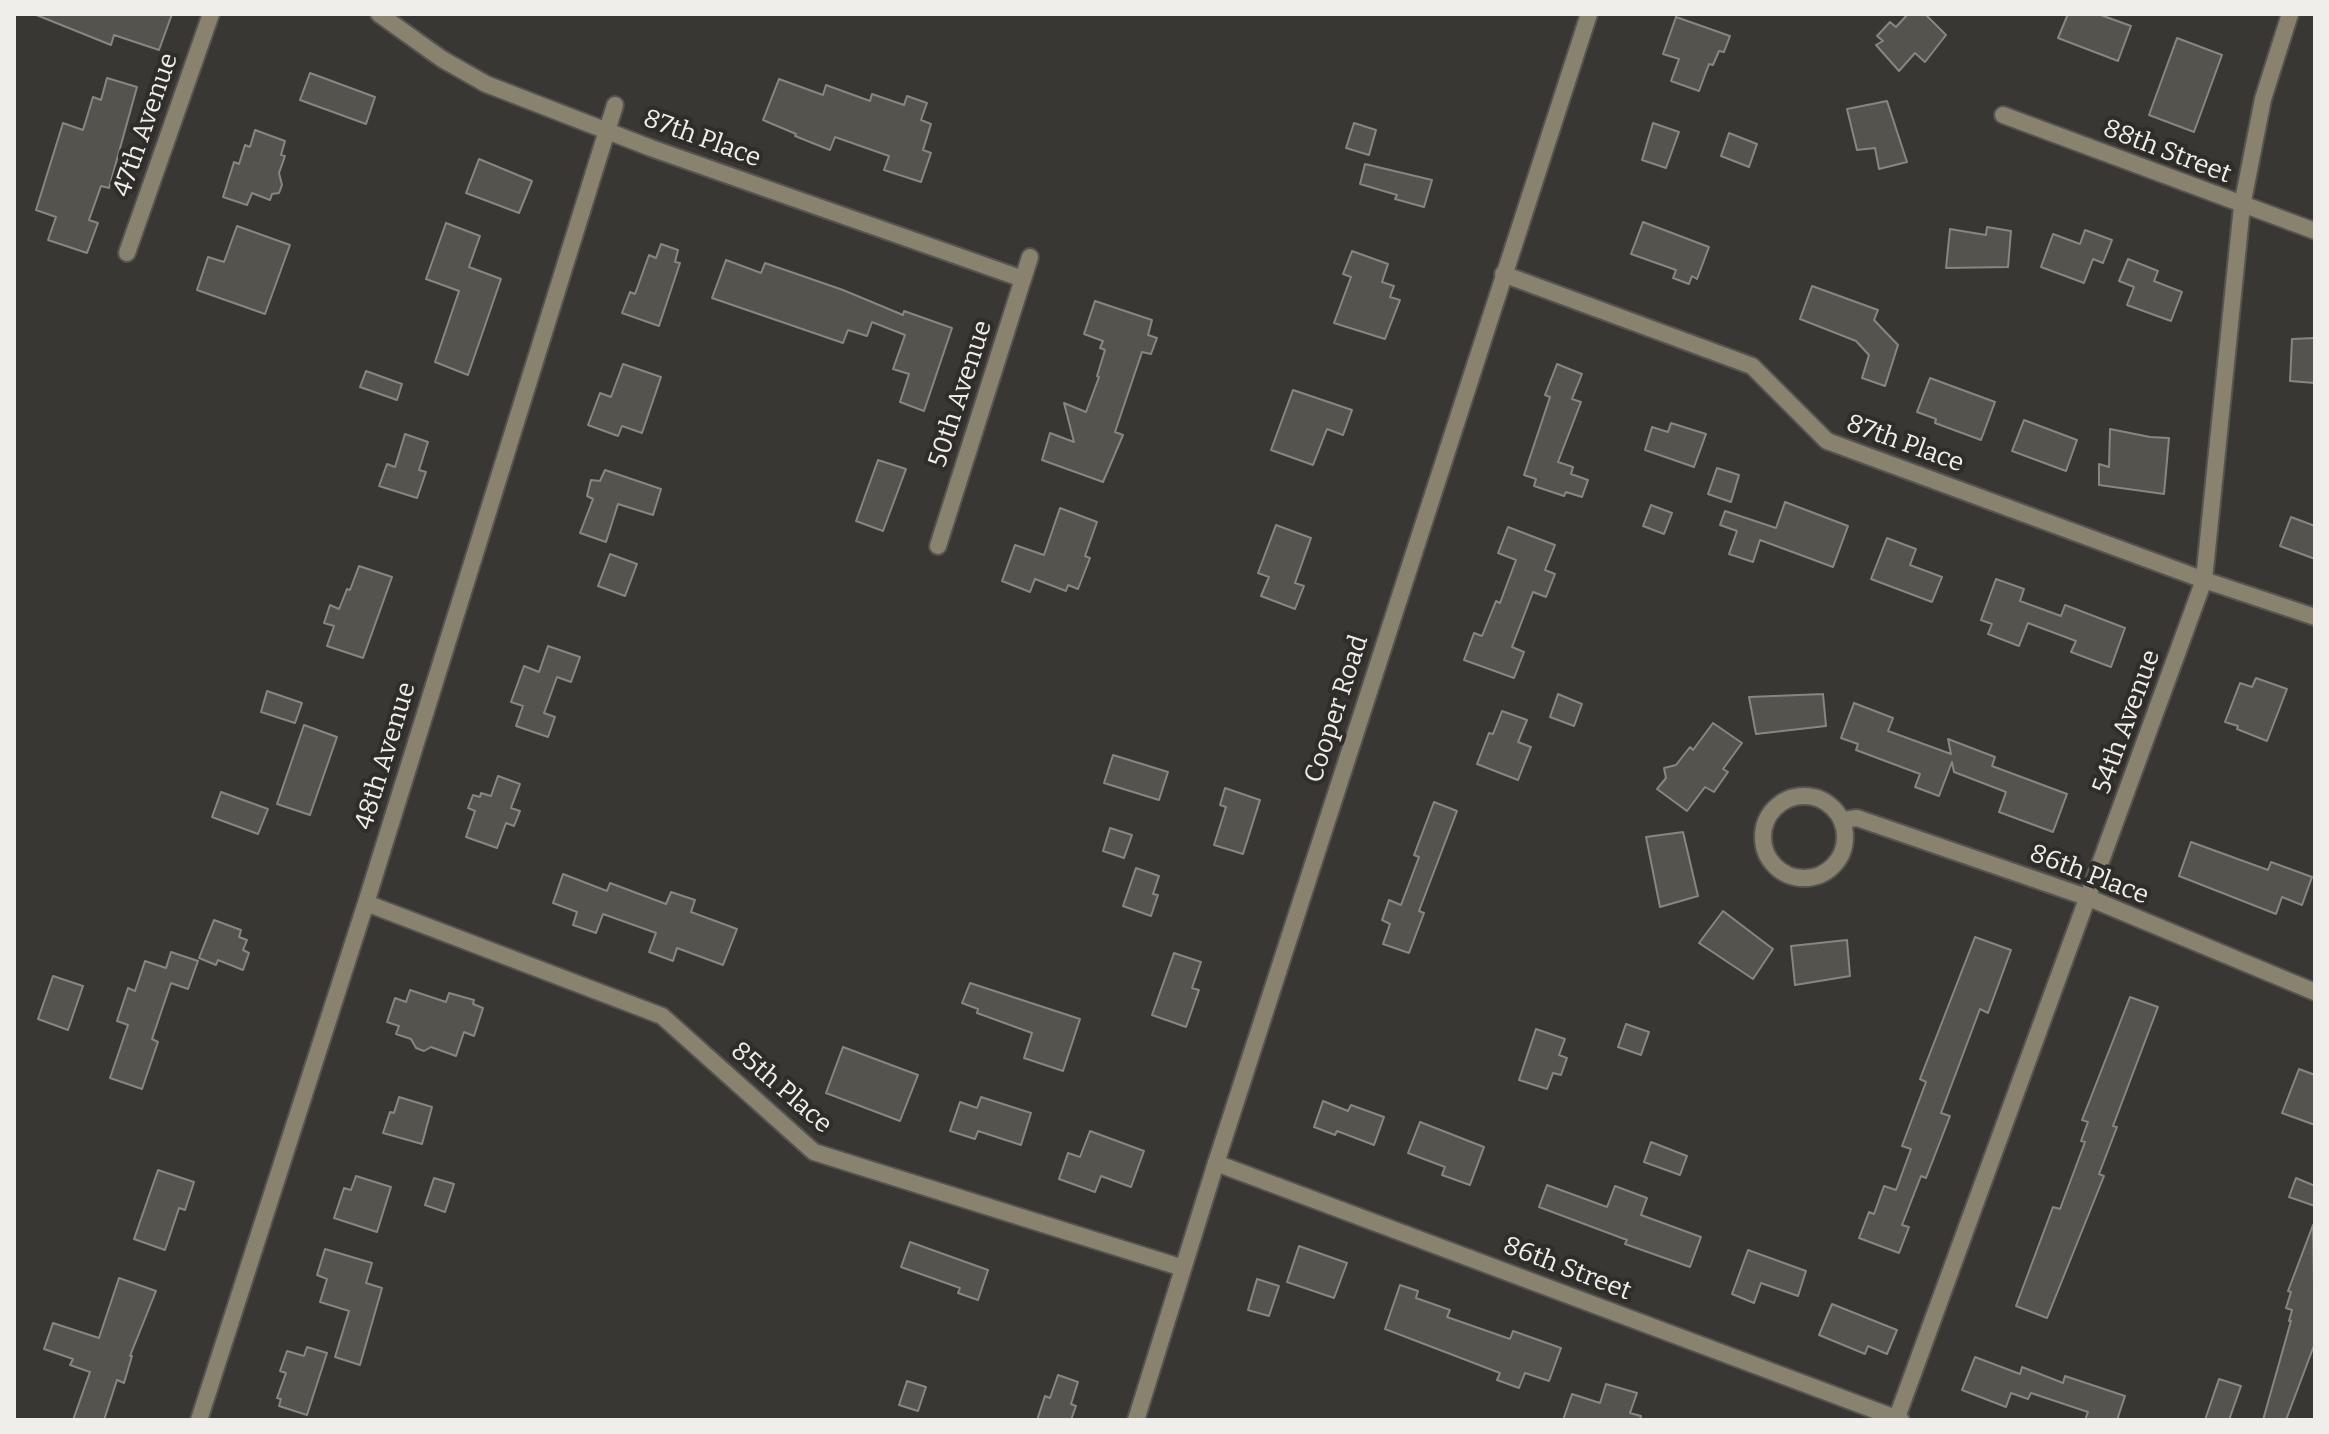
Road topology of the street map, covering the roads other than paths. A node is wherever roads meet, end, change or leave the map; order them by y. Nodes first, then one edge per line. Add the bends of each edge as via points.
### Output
1 (211, 14) edge
2 (379, 14) edge
3 (1589, 14) edge
4 (2290, 14) edge
5 (615, 105) dead end
6 (2003, 115) dead end
7 (607, 129) junction
8 (2242, 206) junction
9 (2315, 231) edge
10 (127, 253) dead end
11 (1030, 257) dead end
12 (1503, 274) junction
13 (1023, 279) junction
14 (938, 546) dead end
15 (2204, 580) junction
16 (2315, 617) edge
17 (1843, 820) junction
18 (2089, 898) junction
19 (366, 903) junction
20 (2315, 992) edge
21 (1216, 1163) junction
22 (1183, 1268) junction
23 (1898, 1419) edge
24 (199, 1420) edge
25 (1136, 1420) edge

1 - 10 street, 47th Avenue
2 - 7 street, 87th Place via 486,84
3 - 12 street, Cooper Road
4 - 8 street, 54th Avenue via 2263,99
5 - 7 street, 48th Avenue
6 - 8 street, 88th Street
7 - 13 street, 87th Place
7 - 19 street, 48th Avenue
8 - 9 street, 88th Street
8 - 15 street, 54th Avenue
11 - 13 street, 50th Avenue
12 - 15 street, 87th Place via 1752,366 1827,441
12 - 21 street, Cooper Road
13 - 14 street, 50th Avenue
15 - 16 street, 87th Place
15 - 18 street, 54th Avenue
17 - 17 street, 86th Place via 1845,847 1830,870 1804,878 1779,869 1769,859 1764,847 1766,820 1785,800 1824,800
17 - 18 street, 86th Place via 1857,818
18 - 20 street, 86th Place
18 - 23 street, 54th Avenue
19 - 22 street, 85th Place via 662,1016 814,1152
19 - 24 street, 48th Avenue
21 - 22 street, Cooper Road
21 - 23 street, 86th Street
22 - 25 street, Cooper Road

